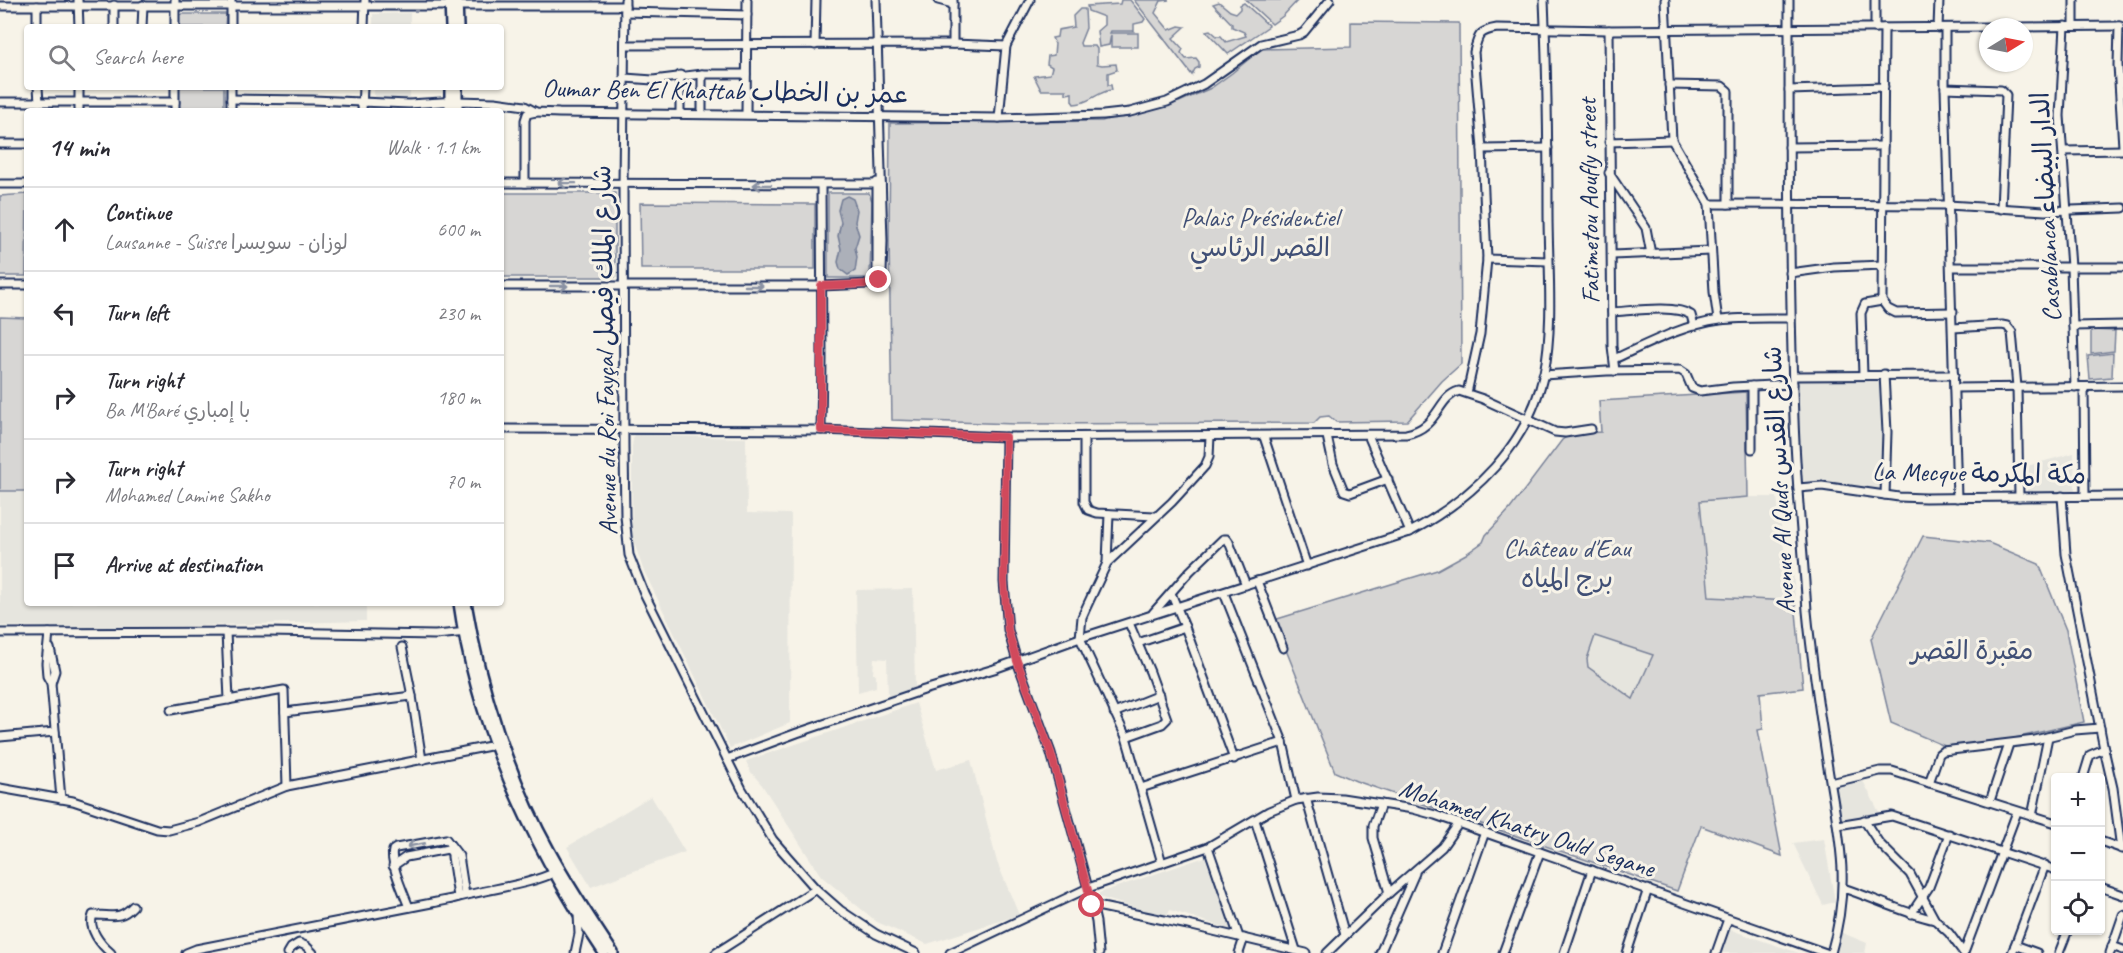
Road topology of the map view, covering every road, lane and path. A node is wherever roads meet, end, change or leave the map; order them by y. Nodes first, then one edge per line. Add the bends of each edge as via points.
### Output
1 (747, 0) edge
2 (816, 0) edge
3 (876, 0) edge
4 (938, 0) edge
5 (1030, 0) edge
6 (1330, 0) edge
7 (1544, 0) edge
8 (1665, 0) edge
9 (1789, 0) edge
10 (1875, 0) edge
11 (1939, 0) edge
12 (2074, 0) edge
13 (953, 2) edge
14 (10, 3) edge
15 (78, 3) edge
16 (153, 3) edge
17 (175, 3) edge
18 (231, 3) edge
19 (327, 3) edge
20 (454, 3) edge
21 (35, 4) edge
22 (365, 4) edge
23 (114, 5) junction
24 (143, 5) junction
25 (0, 6) edge
26 (625, 6) edge
27 (747, 15) junction
28 (37, 24) edge
29 (79, 24) edge
30 (114, 24) edge
31 (142, 24) edge
32 (175, 24) edge
33 (231, 24) edge
34 (364, 24) edge
35 (451, 24) edge
36 (458, 24) edge
37 (2065, 26) junction
38 (2074, 26) junction
39 (2121, 26) edge
40 (1979, 27) edge
41 (2033, 27) edge
42 (1666, 28) junction
43 (1789, 28) junction
44 (1875, 28) junction
45 (1884, 28) junction
46 (1942, 28) junction
47 (1546, 29) junction
48 (1609, 30) junction
49 (876, 44) junction
50 (953, 44) junction
51 (625, 45) junction
52 (747, 45) junction
53 (815, 45) junction
54 (1006, 46) junction
55 (702, 74) junction
56 (747, 74) junction
57 (680, 75) junction
58 (625, 78) junction
59 (1670, 85) junction
60 (1884, 87) junction
61 (1945, 88) junction
62 (38, 90) edge
63 (79, 90) edge
64 (175, 90) edge
65 (231, 90) edge
66 (363, 90) edge
67 (450, 90) edge
68 (456, 90) edge
69 (1789, 90) junction
70 (2121, 92) edge
71 (231, 99) junction
72 (0, 102) edge
73 (39, 102) junction
74 (175, 102) junction
75 (362, 102) junction
76 (453, 106) edge
77 (79, 107) edge
78 (175, 108) edge
79 (231, 108) edge
80 (362, 108) edge
81 (536, 112) junction
82 (624, 112) junction
83 (680, 113) junction
84 (702, 113) junction
85 (746, 114) junction
86 (879, 116) junction
87 (999, 118) junction
88 (1672, 140) junction
89 (1609, 142) junction
90 (0, 144) edge
91 (24, 144) edge
92 (1883, 146) junction
93 (1790, 147) junction
94 (1548, 148) junction
95 (1482, 149) junction
96 (2123, 149) edge
97 (2064, 151) junction
98 (1609, 173) junction
99 (879, 182) junction
100 (504, 183) edge
101 (525, 183) junction
102 (0, 184) edge
103 (24, 184) edge
104 (623, 184) junction
105 (821, 185) junction
106 (1709, 204) junction
107 (1728, 204) junction
108 (1790, 205) junction
109 (1882, 205) junction
110 (1948, 205) junction
111 (2123, 208) edge
112 (2001, 209) junction
113 (2068, 210) junction
114 (1711, 251) junction
115 (1651, 254) junction
116 (1612, 255) junction
117 (1487, 259) junction
118 (1548, 261) junction
119 (1883, 265) junction
120 (1951, 267) junction
121 (2071, 267) junction
122 (2123, 267) edge
123 (1790, 273) junction
124 (0, 285) edge
125 (24, 285) edge
126 (504, 286) edge
127 (623, 286) junction
128 (821, 286) junction
129 (1882, 301) junction
130 (1612, 312) junction
131 (1953, 312) junction
132 (1791, 318) junction
133 (1719, 320) junction
134 (2123, 325) edge
135 (1694, 326) junction
136 (2073, 326) junction
137 (1953, 327) junction
138 (1614, 359) junction
139 (1615, 371) junction
140 (1884, 374) junction
141 (1543, 375) junction
142 (1863, 375) junction
143 (1954, 375) junction
144 (1793, 376) junction
145 (1793, 384) junction
146 (1752, 386) junction
147 (2123, 386) edge
148 (2017, 387) junction
149 (2075, 387) junction
150 (2084, 387) junction
151 (1954, 388) junction
152 (1467, 393) junction
153 (1526, 418) junction
154 (504, 429) edge
155 (624, 429) junction
156 (1591, 429) dead end
157 (821, 430) junction
158 (1368, 435) junction
159 (1210, 436) junction
160 (1327, 436) junction
161 (1006, 437) junction
162 (1084, 437) junction
163 (1264, 437) junction
164 (1752, 449) dead end
165 (1388, 479) junction
166 (1798, 488) junction
167 (1885, 495) junction
168 (2062, 496) junction
169 (2085, 496) junction
170 (2123, 496) edge
171 (2019, 497) junction
172 (1957, 498) junction
173 (1109, 514) junction
174 (1154, 516) junction
175 (1410, 532) junction
176 (1107, 562) junction
177 (1307, 566) junction
178 (1257, 581) junction
179 (1246, 585) junction
180 (1170, 593) junction
181 (1224, 593) junction
182 (460, 606) edge
183 (466, 606) edge
184 (1177, 607) junction
185 (1151, 615) junction
186 (1130, 623) junction
187 (1185, 627) junction
188 (226, 632) junction
189 (467, 632) junction
190 (0, 633) edge
191 (49, 633) junction
192 (1080, 638) junction
193 (1138, 643) junction
194 (402, 647) dead end
195 (1283, 648) dead end
196 (1017, 661) junction
197 (1159, 695) junction
198 (412, 696) junction
199 (228, 700) junction
200 (171, 710) dead end
201 (285, 712) junction
202 (1114, 713) junction
203 (2100, 728) junction
204 (55, 732) junction
205 (0, 737) edge
206 (1126, 737) junction
207 (2048, 737) junction
208 (1283, 742) junction
209 (2009, 744) junction
210 (495, 745) junction
211 (2104, 749) junction
212 (727, 759) junction
213 (1234, 759) junction
214 (422, 760) junction
215 (2084, 773) edge
216 (1831, 783) junction
217 (1929, 783) junction
218 (287, 786) junction
219 (0, 788) edge
220 (1141, 788) junction
221 (1306, 798) junction
222 (61, 799) junction
223 (1296, 800) junction
224 (1990, 801) junction
225 (1381, 804) junction
226 (2017, 812) junction
227 (2032, 816) junction
228 (1255, 820) junction
229 (1864, 820) junction
230 (2051, 822) edge
231 (1459, 824) junction
232 (1838, 825) junction
233 (1485, 832) junction
234 (1949, 834) junction
235 (2105, 843) edge
236 (1208, 847) junction
237 (452, 849) junction
238 (2122, 849) edge
239 (2001, 851) junction
240 (1540, 852) junction
241 (1162, 863) junction
242 (393, 866) junction
243 (2045, 866) junction
244 (2051, 868) edge
245 (1416, 869) junction
246 (1592, 870) junction
247 (557, 871) junction
248 (1088, 888) junction
249 (1844, 888) junction
250 (1648, 889) junction
251 (2105, 889) edge
252 (816, 890) junction
253 (1389, 893) junction
254 (2123, 895) edge
255 (461, 896) junction
256 (1923, 898) junction
257 (1092, 905) junction
258 (134, 906) dead end
259 (409, 907) junction
260 (580, 911) junction
261 (1911, 914) junction
262 (2123, 915) edge
263 (1728, 919) junction
264 (1935, 920) junction
265 (1345, 935) junction
266 (2066, 935) edge
267 (1241, 937) junction
268 (2015, 945) junction
269 (1296, 950) junction
270 (2111, 950) edge
271 (2123, 950) edge
272 (1628, 952) edge
273 (1964, 952) edge
274 (111, 953) edge
275 (186, 953) edge
276 (288, 953) edge
277 (314, 953) edge
278 (575, 953) edge
279 (603, 953) edge
280 (613, 953) edge
281 (716, 953) edge
282 (916, 953) edge
283 (950, 953) edge
284 (1099, 953) edge
285 (1239, 953) edge
286 (1306, 953) edge
287 (1327, 953) edge
288 (1380, 953) edge
289 (1442, 953) edge
290 (1503, 953) edge
291 (1564, 953) edge
292 (1638, 953) edge
293 (1716, 953) edge
294 (1826, 953) edge
295 (1831, 953) edge
296 (2012, 953) edge
297 (2037, 953) edge
298 (2059, 953) edge

1 - 27 street
2 - 53 street
3 - 49 street
4 - 13 street
5 - 54 street
6 - 87 street, Oumar Ben El Khattab عمر بن الخطاب via 1304,32 1257,46 1204,84 1155,106 1103,115
7 - 47 street
8 - 42 street
9 - 43 street, Avenue Al Quds شارع القدس
10 - 44 street
11 - 46 street
12 - 38 street
13 - 50 street
14 - 21 street
14 - 25 street
15 - 21 street
15 - 23 street
15 - 29 street
16 - 17 street
16 - 24 street
17 - 18 street
17 - 32 street
18 - 19 street
18 - 33 street
19 - 22 street
20 - 22 street
20 - 26 street
20 - 35 highway
20 - 36 highway
21 - 28 street
22 - 34 street
23 - 24 street
23 - 30 street
24 - 31 street
26 - 27 street
26 - 51 street, Avenue du Roi Fayçal شارع الملك فيصل
27 - 52 street
37 - 38 street
37 - 41 street
37 - 97 street, Casablanca الدار البيضاء via 2060,102
38 - 39 street
39 - 70 street
40 - 46 street
42 - 43 street
42 - 48 street
42 - 59 street
43 - 44 street
43 - 69 street, Avenue Al Quds شارع القدس
44 - 45 street
45 - 46 street
45 - 60 street
46 - 61 street
47 - 48 street
47 - 94 street
47 - 95 street via 1497,28 1485,30 1477,38 1474,52
48 - 89 street, Fatimetou Aoufly street
49 - 50 street
49 - 53 street
49 - 86 street
50 - 54 street
51 - 52 street
51 - 58 street, Avenue du Roi Fayçal شارع الملك فيصل
52 - 53 street
52 - 56 street
54 - 87 street
55 - 56 street
55 - 57 street
55 - 84 street
56 - 85 street
57 - 58 street via 653,80
57 - 83 street
58 - 82 street, Avenue du Roi Fayçal شارع الملك فيصل
59 - 88 street
59 - 107 street via 1722,86 1728,91
60 - 69 street
60 - 92 street
61 - 110 street
61 - 112 street via 2001,90 2006,95
62 - 73 street
63 - 77 street
64 - 74 street
65 - 71 street
66 - 75 street
67 - 76 highway
68 - 76 highway
69 - 93 street, Avenue Al Quds شارع القدس
70 - 96 street
71 - 75 street, Oumar Ben El Khattab عمر بن الخطاب
71 - 79 street
72 - 73 street
73 - 77 street
74 - 77 street
74 - 78 street
75 - 76 street, Oumar Ben El Khattab عمر بن الخطاب
75 - 80 street
76 - 81 street, Oumar Ben El Khattab عمر بن الخطاب via 514,104
81 - 82 street, Oumar Ben El Khattab عمر بن الخطاب
81 - 101 street via 528,114 525,120
82 - 83 street, Oumar Ben El Khattab عمر بن الخطاب
82 - 104 street, Avenue du Roi Fayçal شارع الملك فيصل
83 - 84 street, Oumar Ben El Khattab عمر بن الخطاب
84 - 85 street, Oumar Ben El Khattab عمر بن الخطاب
85 - 86 street, Oumar Ben El Khattab عمر بن الخطاب
86 - 87 street, Oumar Ben El Khattab عمر بن الخطاب
86 - 99 street
88 - 89 street
88 - 106 street
89 - 98 street, Fatimetou Aoufly street
90 - 91 street
92 - 93 street
92 - 109 street
93 - 108 street, Avenue Al Quds شارع القدس
94 - 95 street
94 - 118 street
95 - 117 street
96 - 97 street
97 - 113 street, Casablanca الدار البيضاء
98 - 115 street via 1642,220
98 - 116 street, Fatimetou Aoufly street
99 - 105 street
99 - 128 street via 879,280 870,284
100 - 101 street
104 -> 101 street
102 - 103 street
105 -> 104 street
104 - 127 street, Avenue du Roi Fayçal شارع الملك فيصل
105 - 128 street
106 - 107 street
106 - 114 street
107 - 108 street
108 - 109 street
108 - 123 street, Avenue Al Quds شارع القدس
109 - 110 street
109 - 119 street
110 - 112 street
110 - 120 street
111 - 113 street
112 - 113 street
113 - 121 street, Casablanca الدار البيضاء
114 - 115 street
114 - 133 street
115 - 116 street
116 - 130 street, Fatimetou Aoufly street
117 - 118 street
117 - 152 street via 1480,334
118 - 141 street via 1548,333
119 - 123 street
119 - 129 street
120 - 121 street
120 - 131 street
121 - 122 street
121 - 136 street, Casablanca الدار البيضاء
123 - 132 street, Avenue Al Quds شارع القدس
124 - 125 street
126 -> 127 street
127 -> 128 street
127 - 155 street, Avenue du Roi Fayçal شارع الملك فيصل
128 - 157 street
129 - 131 street via 1896,313
129 - 142 street via 1865,304 1861,313
130 - 135 street via 1685,311 1691,315
130 - 138 street, Fatimetou Aoufly street
131 - 137 street
132 - 133 street
132 - 144 street, Avenue Al Quds شارع القدس
133 - 135 street
134 - 136 street
135 - 138 street
136 - 149 street, Casablanca الدار البيضاء
137 - 143 street
137 - 148 street via 2010,328
138 - 139 street, Fatimetou Aoufly street
139 - 141 street
139 - 146 street via 1680,370 1692,388 1701,391
140 - 142 street
140 - 143 street
140 - 167 street
141 - 153 street
142 - 144 street
143 - 151 street
144 - 145 street, Avenue Al Quds شارع القدس
145 - 146 street
145 - 166 street, Avenue Al Quds شارع القدس
146 - 164 street
147 - 150 street
148 - 149 street
148 - 151 street
148 - 171 street
149 - 150 street
150 - 169 street
151 - 172 street
152 - 153 street
152 - 158 street via 1452,394 1420,430
153 - 156 street via 1560,433
153 - 175 street via 1510,449 1474,489
154 - 155 street
155 - 157 street
155 - 212 street, Avenue du Roi Fayçal شارع الملك فيصل via 626,534 633,567
157 - 161 street
158 - 160 street
158 - 165 street
159 - 162 street
159 - 163 street
159 - 174 street via 1205,466
160 - 163 street
160 - 165 street via 1344,491 1350,493
161 - 162 street
161 - 196 street via 1005,606
162 - 173 street via 1085,507 1091,512
163 - 177 street
165 - 175 street
166 - 167 street, La Mecque مكة المكرمة via 1822,486
166 - 216 street, Avenue Al Quds شارع القدس via 1809,636
167 - 172 street, La Mecque مكة المكرمة
168 - 169 street, La Mecque مكة المكرمة
168 - 171 street, La Mecque مكة المكرمة
168 - 203 street via 2067,554
169 - 170 street, La Mecque مكة المكرمة
171 - 172 street, La Mecque مكة المكرمة
173 - 174 street
173 - 176 street
174 - 176 street
175 - 177 street
176 - 192 street via 1082,617
177 - 178 street
178 - 179 street
178 - 195 street
179 - 180 street via 1226,538
179 - 181 street
180 - 184 street
180 - 185 street
181 - 184 street
181 - 208 street
182 - 189 highway
183 - 189 highway
184 - 185 street
184 - 187 street
185 - 186 street
186 - 192 street
186 - 193 street
187 - 193 street
187 - 213 street
188 - 189 street
188 - 191 street
188 - 199 street
189 - 210 highway via 477,690
189 - 247 highway via 502,743
190 - 191 street
191 - 204 street via 55,671 51,683
192 - 196 street
192 - 202 street
193 - 197 street
194 - 198 street
196 - 212 street
196 - 248 street via 1044,731
197 - 202 street
197 - 206 street via 1165,722
198 - 201 street
198 - 214 street
199 - 200 street
199 - 201 street via 284,690
201 - 218 street
202 - 206 street
203 - 207 street
203 - 211 street
204 - 205 street
204 - 222 street
206 - 220 street
207 - 209 street
207 - 227 street
208 - 213 street
208 - 223 street
209 - 217 street via 1943,751
209 - 224 street
210 - 214 street
210 - 247 highway via 525,816
211 - 215 street via 2090,755
211 - 238 street
212 - 252 street, Avenue du Roi Fayçal شارع الملك فيصل via 762,824
213 - 220 street
214 - 218 street
216 - 217 street via 1886,770
216 - 232 street, Avenue Al Quds شارع القدس
217 - 224 street
218 - 222 street via 169,830
219 - 222 street
220 - 241 street
221 - 223 street, Mohamed Khatry Ould Segane
221 - 225 street, Mohamed Khatry Ould Segane
221 - 265 street
223 - 228 street, Mohamed Khatry Ould Segane
224 - 226 street
225 - 231 street, Mohamed Khatry Ould Segane via 1413,809
225 - 253 street via 1373,838
226 - 227 street
226 - 239 street
227 - 230 street
228 - 236 street, Mohamed Khatry Ould Segane
228 - 269 street
229 - 232 street
229 - 234 street via 1892,816
229 - 256 street via 1879,843 1912,878
231 - 233 street, Mohamed Khatry Ould Segane
231 - 245 street via 1442,847
232 - 249 street, Avenue Al Quds شارع القدس
233 - 240 street, Mohamed Khatry Ould Segane
233 - 289 street
234 - 239 street
234 - 256 street
235 - 238 street
236 - 241 street, Mohamed Khatry Ould Segane
236 - 267 street
237 - 242 street via 406,857
237 -> 242 street via 446,839 396,848 391,855
237 - 255 street
239 - 243 street
239 - 273 street
240 - 246 street, Mohamed Khatry Ould Segane
240 - 290 street
241 - 248 street, Mohamed Khatry Ould Segane
242 - 259 street
243 - 244 street
243 - 268 street
245 - 253 street
245 - 288 street
246 - 250 street, Mohamed Khatry Ould Segane
246 - 291 street
247 - 255 street via 539,879
247 - 260 highway
248 - 257 street
248 - 283 street, Mohamed Khatry Ould Segane
249 - 261 street
249 - 295 street, Avenue Al Quds شارع القدس
250 - 263 street, Mohamed Khatry Ould Segane
250 - 272 street
251 - 254 street
252 - 281 street
252 - 282 street, Avenue du Roi Fayçal شارع الملك فيصل via 865,927
253 - 265 street
255 - 259 street
256 - 261 street
256 - 264 street
257 - 267 street
257 - 284 street
258 - 274 street via 126,914 93,915 91,919 102,946
259 - 275 street
260 - 278 street
260 - 279 highway
260 - 280 highway
261 - 264 street
262 - 270 street
263 - 293 street
263 - 294 street, Mohamed Khatry Ould Segane
264 - 273 street
265 - 287 street
266 - 298 street
267 - 269 street
267 - 285 street
268 - 296 street
268 - 297 street
269 - 286 street
270 - 271 street
272 - 292 street
276 - 277 street via 298,943

